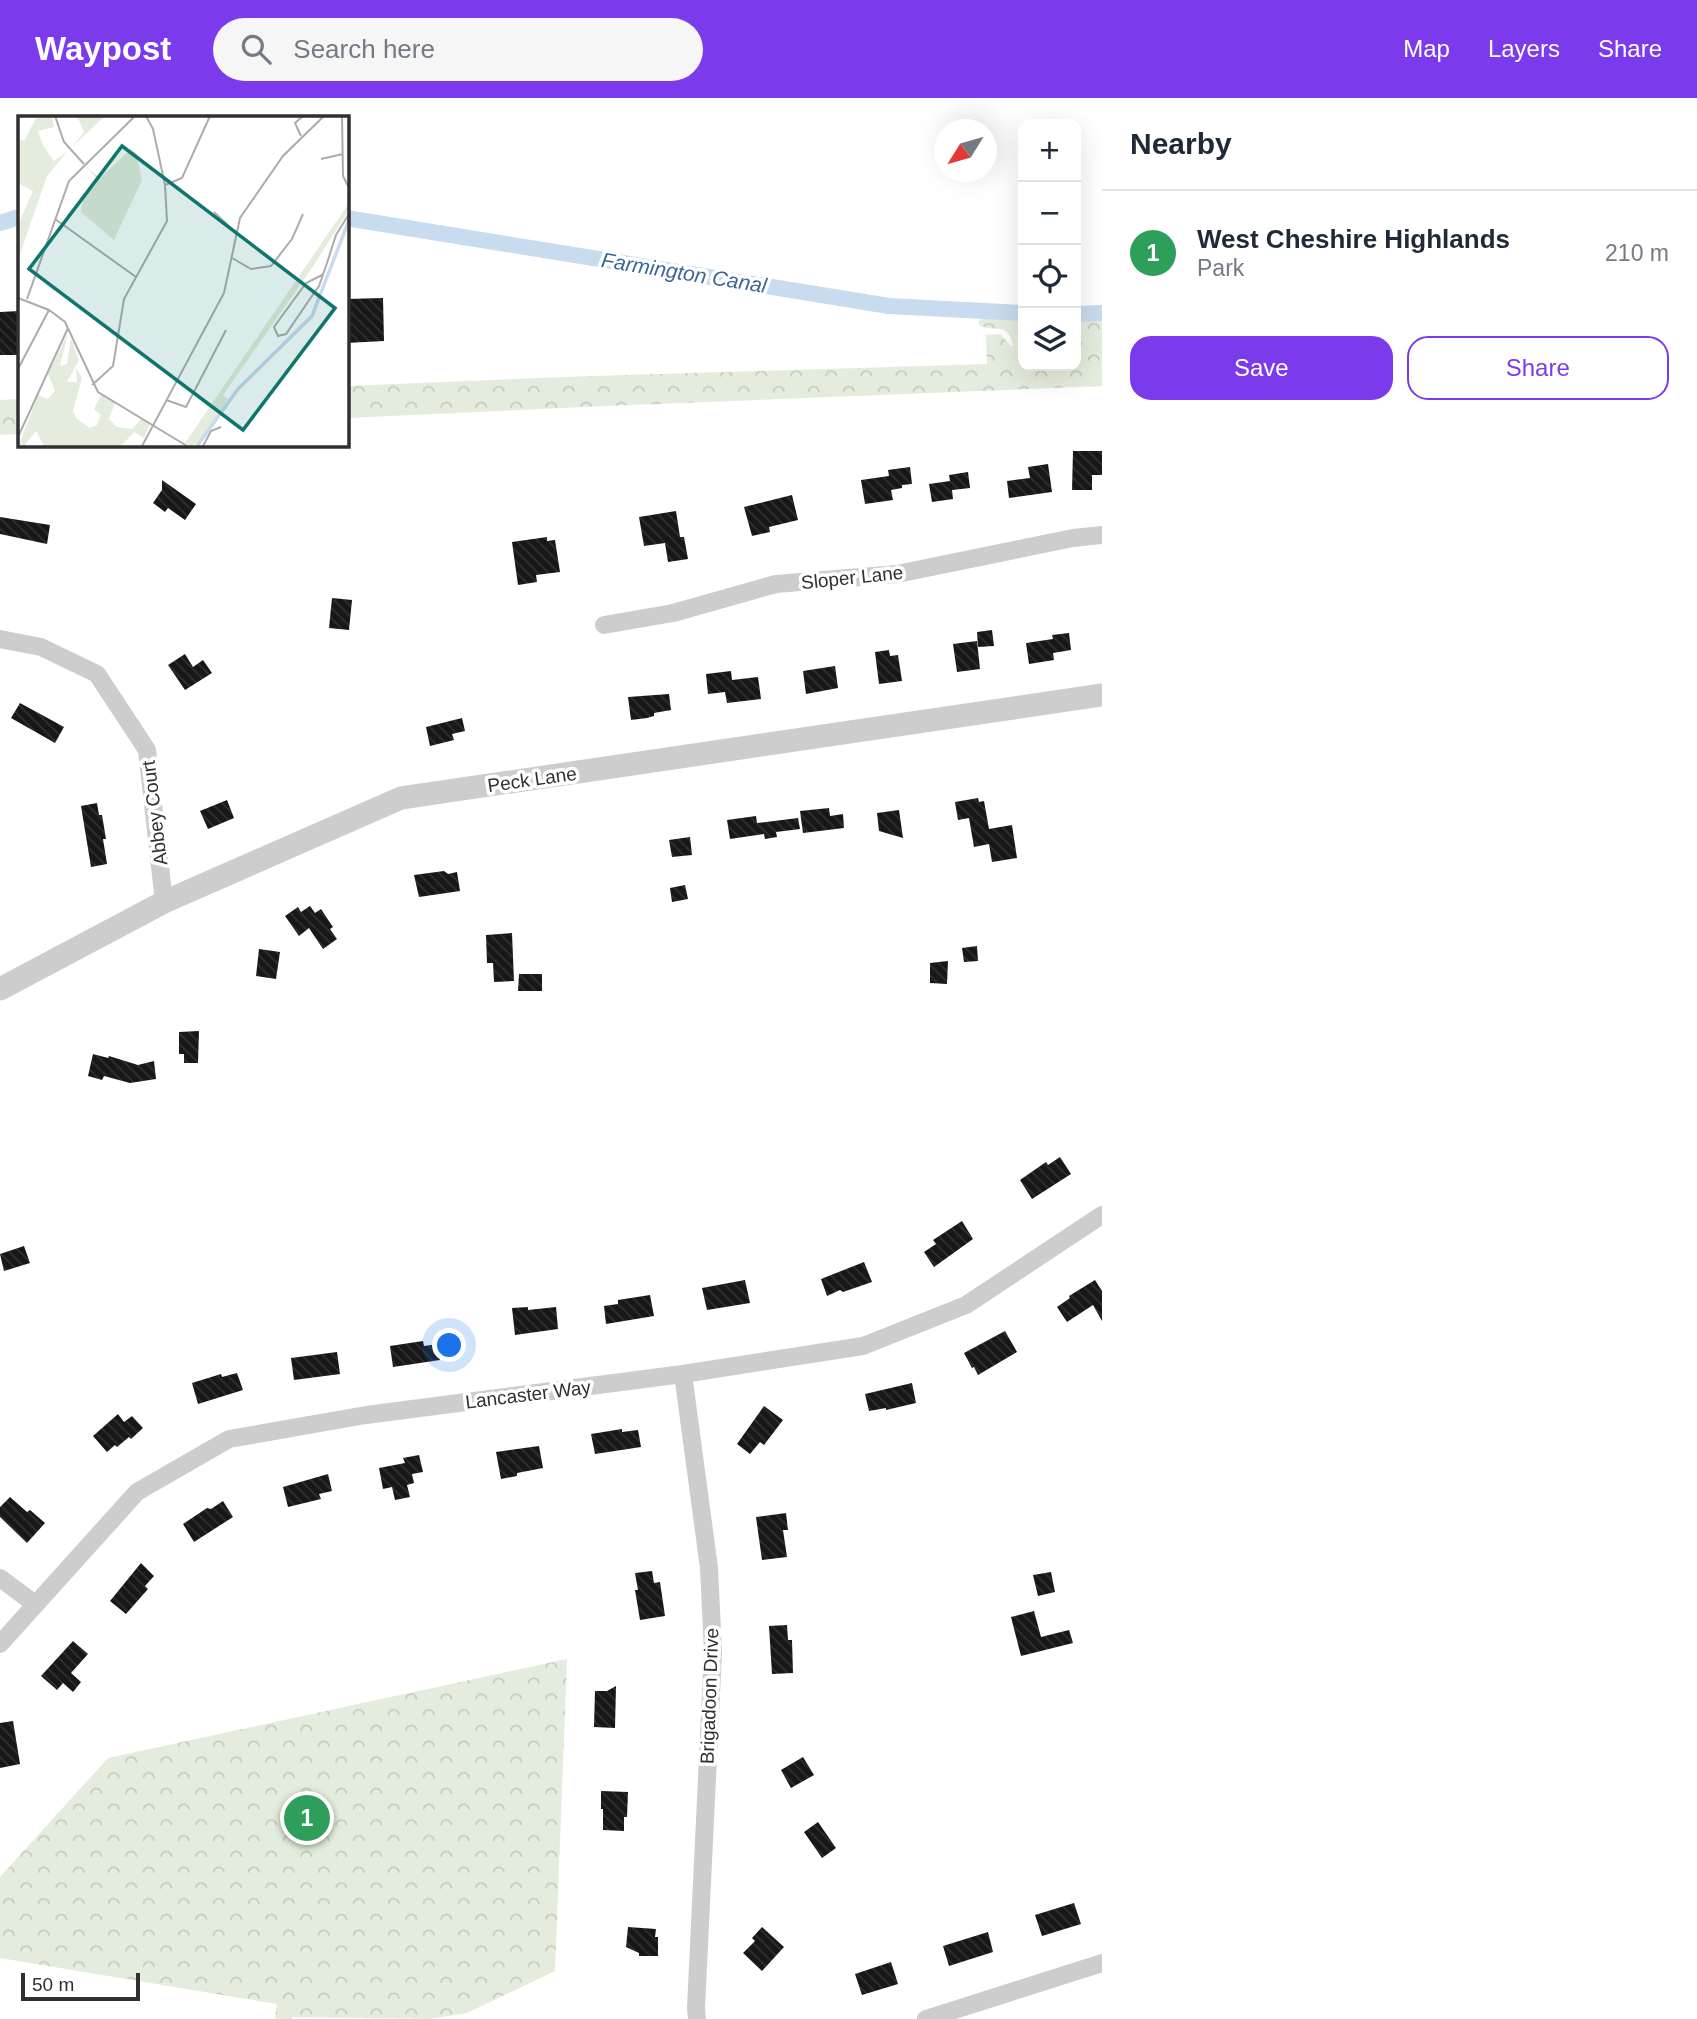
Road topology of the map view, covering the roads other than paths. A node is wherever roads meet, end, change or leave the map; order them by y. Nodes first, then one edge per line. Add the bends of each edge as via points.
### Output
1 (1102, 535) edge
2 (604, 625) dead end
3 (0, 639) edge
4 (1102, 695) edge
5 (164, 902) junction
6 (0, 989) edge
7 (1102, 1216) edge
8 (683, 1374) junction
9 (0, 1578) edge
10 (35, 1604) junction
11 (0, 1644) edge
12 (1102, 1963) edge
13 (697, 2019) edge
14 (926, 2019) edge

1 - 2 street, Sloper Lane via 897,574 776,584 673,613
3 - 5 street, Abbey Court via 41,648 97,674 147,750
4 - 5 street, Peck Lane via 401,798
5 - 6 street, Peck Lane
7 - 8 street, Lancaster Way via 967,1305 863,1346
8 - 10 street, Lancaster Way via 366,1415 229,1439 137,1492
8 - 13 street, Brigadoon Drive via 709,1568 713,1652
9 - 10 street
10 - 11 street, Lancaster Way
12 - 14 street

